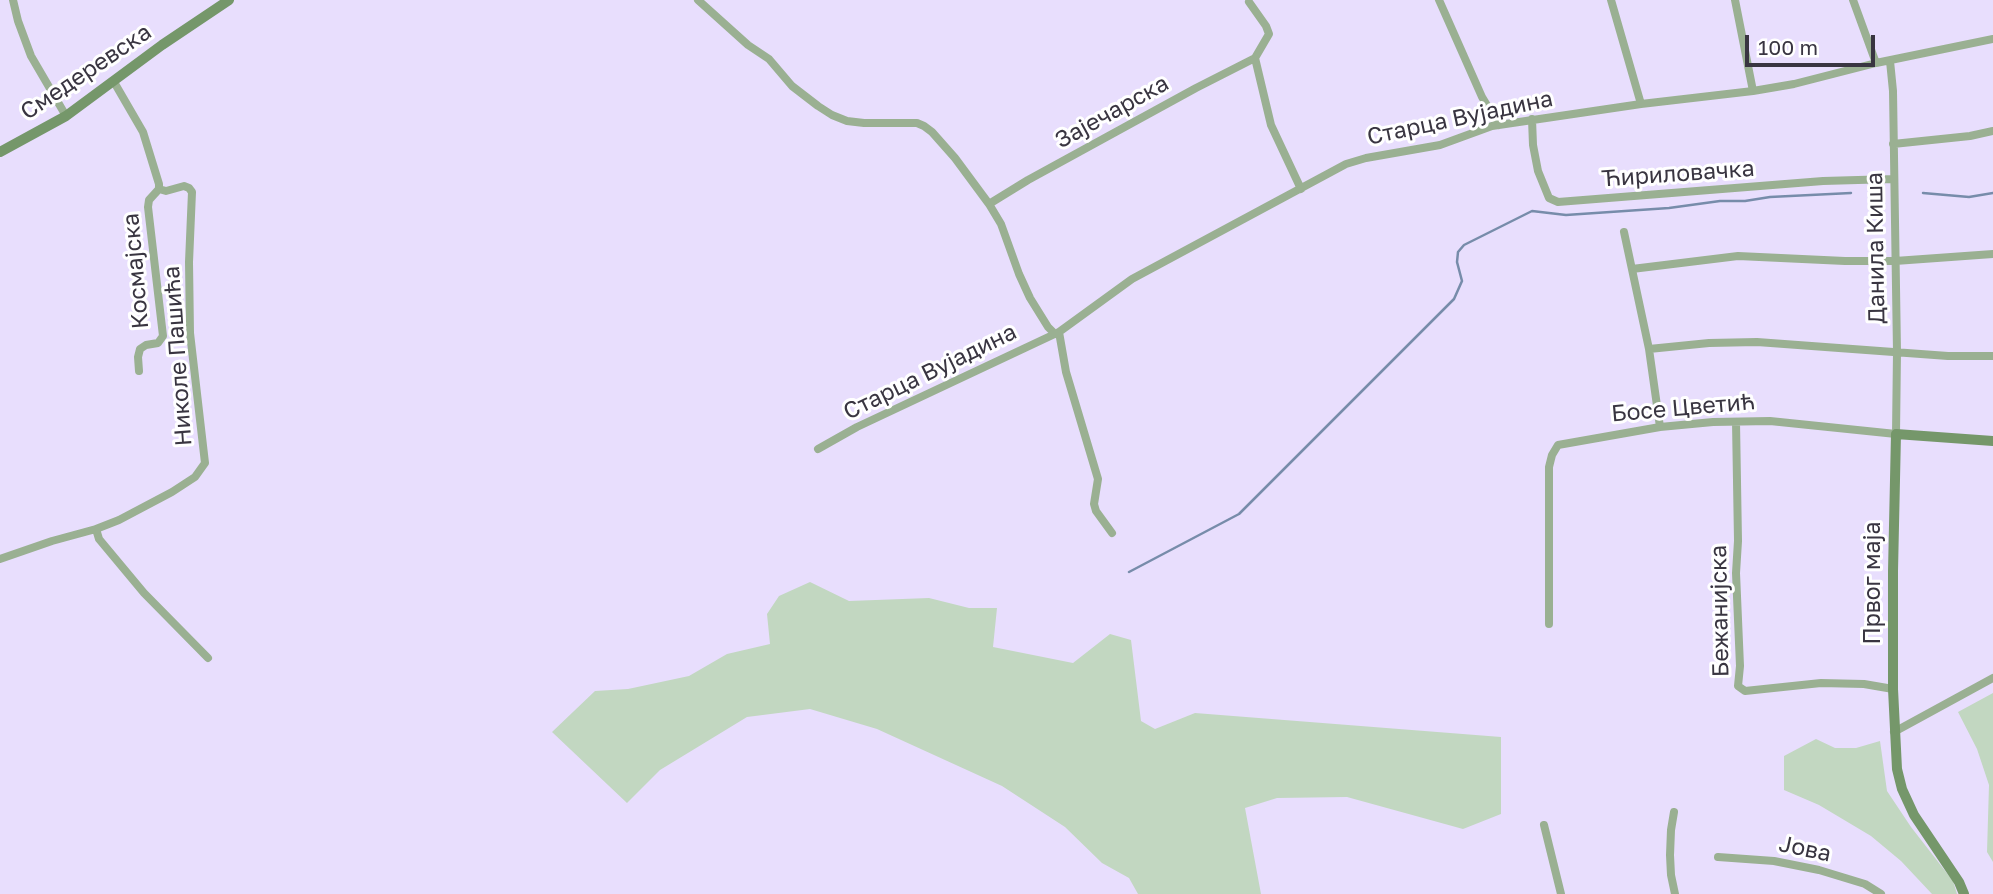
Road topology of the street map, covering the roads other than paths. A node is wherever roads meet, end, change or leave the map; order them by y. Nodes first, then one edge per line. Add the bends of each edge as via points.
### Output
1 (13, 0) edge
2 (229, 0) edge
3 (698, 0) edge
4 (1439, 0) edge
5 (1611, 0) edge
6 (1735, 0) edge
7 (1853, 0) edge
8 (1249, 2) dead end
9 (1993, 39) edge
10 (1255, 58) junction
11 (1891, 61) junction
12 (1876, 63) junction
13 (114, 82) junction
14 (1753, 91) junction
15 (1641, 104) junction
16 (66, 116) junction
17 (1532, 119) junction
18 (1499, 125) junction
19 (1993, 131) edge
20 (1893, 144) junction
21 (0, 152) edge
22 (1893, 179) junction
23 (159, 189) junction
24 (1301, 189) junction
25 (989, 204) junction
26 (1624, 232) dead end
27 (1993, 254) edge
28 (1895, 261) junction
29 (1632, 269) junction
30 (1057, 333) junction
31 (1649, 349) junction
32 (1897, 352) junction
33 (1993, 356) edge
34 (139, 371) dead end
35 (1736, 422) junction
36 (1660, 427) junction
37 (1896, 434) junction
38 (1993, 441) edge
39 (818, 449) dead end
40 (96, 529) junction
41 (1112, 533) dead end
42 (0, 559) edge
43 (1549, 624) dead end
44 (208, 658) dead end
45 (1993, 678) edge
46 (1893, 689) junction
47 (1894, 732) junction
48 (1674, 812) dead end
49 (1544, 825) dead end
50 (1718, 857) dead end
51 (1561, 894) edge
52 (1675, 894) edge
53 (1881, 894) edge
54 (1964, 894) edge

1 - 16 street via 31,56
2 - 13 street, Смедеревска
3 - 25 street via 769,59 792,86 832,115 863,124 924,126
4 - 18 street
5 - 15 street
6 - 14 street
7 - 12 street
8 - 10 street via 1269,34
9 - 11 street, Старца Вујадина
10 - 24 street via 1275,136
10 - 25 street, Зајечарска
11 - 12 street, Старца Вујадина
11 - 20 street, Данила Киша
12 - 14 street, Старца Вујадина
13 - 16 street, Смедеревска
13 - 23 street, Космајска via 143,132
14 - 15 street, Старца Вујадина
15 - 17 street, Старца Вујадина
16 - 21 street, Смедеревска
17 - 18 street, Старца Вујадина
17 - 22 street, Ћириловачка via 1538,171 1549,198 1559,202
18 - 24 street, Старца Вујадина via 1440,145 1357,160
19 - 20 street
20 - 22 street, Данила Киша
22 - 28 street, Данила Киша
23 - 34 street, Космајска via 148,207 163,336 158,343 140,349
23 - 40 street, Николе Пашића via 184,186 192,192 190,333 205,463 195,477 172,492
24 - 30 street, Старца Вујадина via 1132,279
25 - 30 street via 1030,298
26 - 29 street
27 - 28 street
28 - 29 street via 1738,256
28 - 32 street, Данила Киша
29 - 31 street
30 - 39 street, Старца Вујадина
30 - 41 street via 1098,479 1094,505
31 - 32 street via 1757,342
31 - 36 street
32 - 33 street
32 - 37 street, Данила Киша
35 - 36 street, Босе Цветић
35 - 37 street, Босе Цветић via 1770,421
35 - 46 street, Бежанијска via 1738,686 1745,691 1821,683
36 - 43 street, Босе Цветић via 1562,443 1553,451 1549,467
37 - 38 street, Босе Цветић
37 - 46 street, Првог маја
40 - 42 street
40 - 44 street via 99,539 144,593
45 - 47 street
46 - 47 street, Првог маја
47 - 54 street, Првог маја via 1902,789
48 - 52 street via 1670,855
49 - 51 street
50 - 53 street, Јова via 1819,870 1865,884

